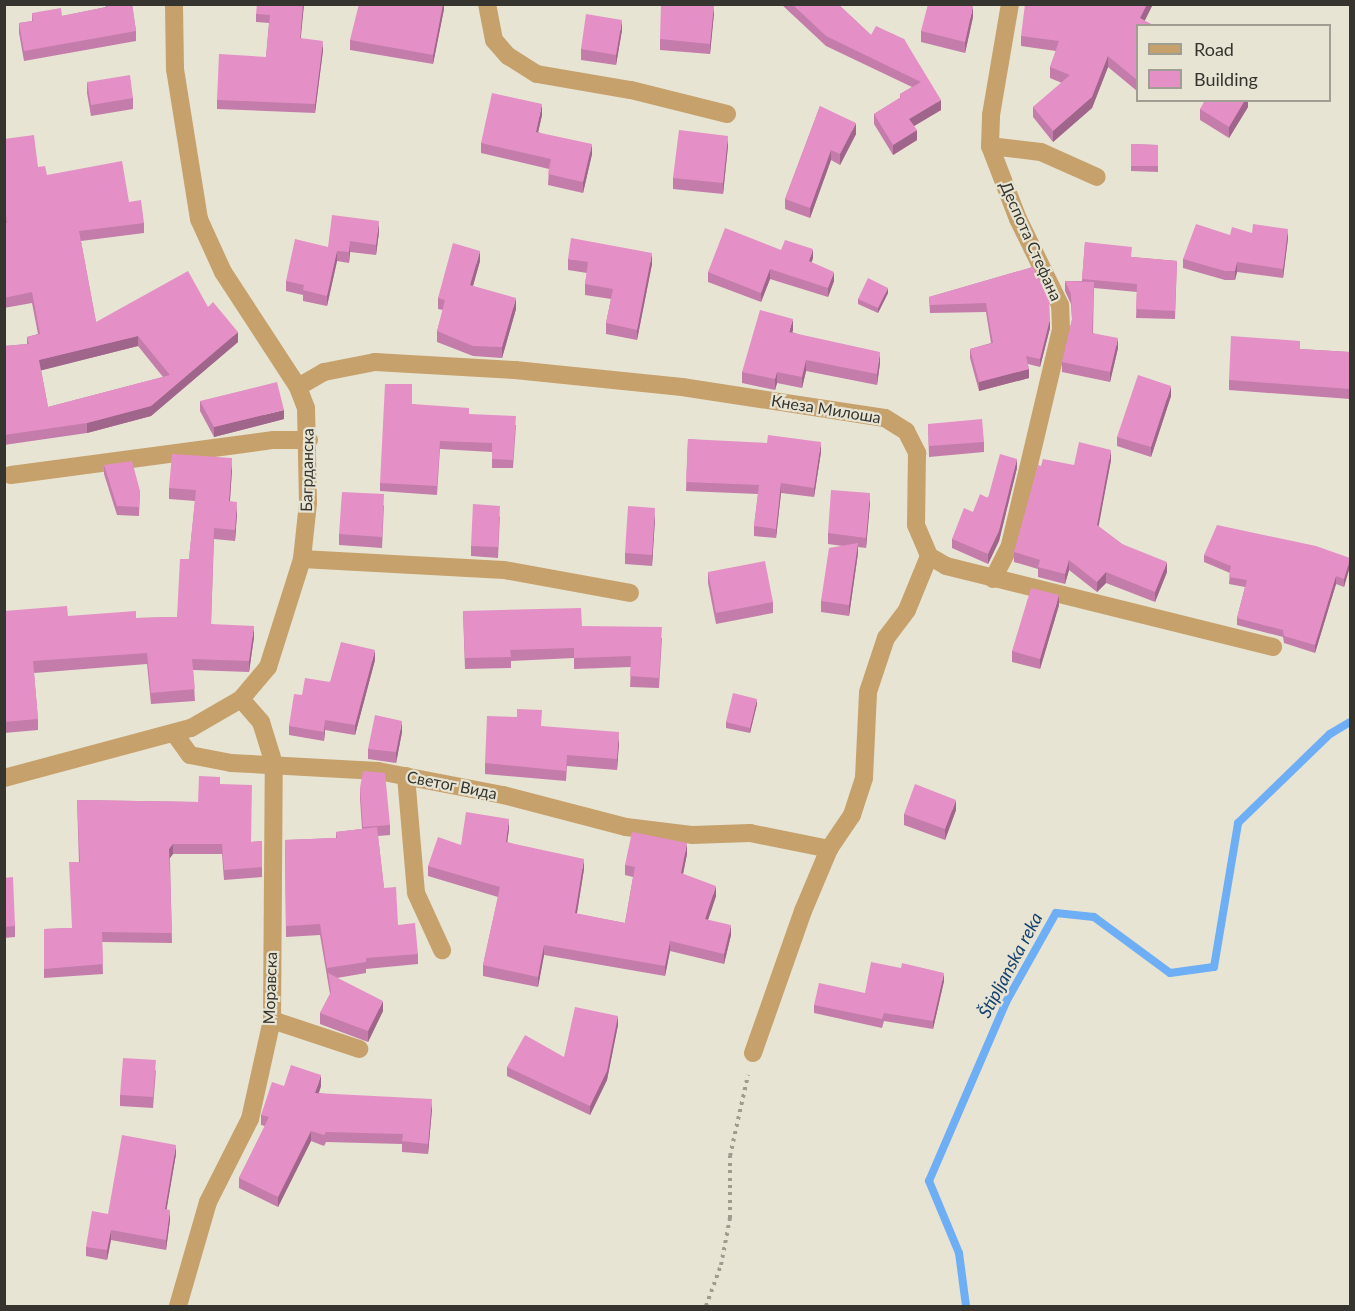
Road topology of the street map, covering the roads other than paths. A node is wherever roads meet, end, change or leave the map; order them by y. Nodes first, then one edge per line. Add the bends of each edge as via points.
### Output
1 (174, 4) edge
2 (487, 4) edge
3 (1010, 4) edge
4 (727, 114) dead end
5 (990, 146) junction
6 (1097, 177) dead end
7 (298, 387) junction
8 (309, 440) junction
9 (11, 475) dead end
10 (929, 556) junction
11 (302, 559) junction
12 (993, 579) junction
13 (630, 593) dead end
14 (1273, 647) dead end
15 (241, 699) junction
16 (174, 734) junction
17 (274, 764) junction
18 (406, 776) junction
19 (4, 778) edge
20 (829, 849) junction
21 (442, 950) dead end
22 (272, 1020) junction
23 (359, 1049) dead end
24 (753, 1053) road end
25 (178, 1306) edge

1 - 7 street, Багрданска via 175,69 199,219 223,272
2 - 4 street via 494,40 508,56 537,74 631,90
3 - 5 street, Деспота Стефана via 991,115
5 - 6 street via 1041,152
5 - 12 street, Деспота Стефана via 1018,219 1060,305 1062,329 1010,545
7 - 8 street, Багрданска via 306,408
7 - 10 street, Кнеза Милоша via 324,372 375,362 515,369 682,387 885,418 906,431 917,453 916,525
8 - 9 street via 274,440
8 - 11 street, Багрданска
10 - 12 street via 946,566
10 - 20 street via 907,610 886,638 868,692 864,778 852,815
11 - 13 street via 504,570
11 - 15 street, Багрданска via 285,624 268,667
12 - 14 street via 1099,601
15 - 16 street, Багрданска via 210,720
15 - 17 street, Моравска via 261,722
16 - 17 street, Светог Вида via 190,755 231,763
16 - 19 street, Багрданска
17 - 18 street, Светог Вида
17 - 22 street, Моравска
18 - 20 street, Светог Вида via 504,795 626,827 692,835 750,833
18 - 21 street via 416,892
20 - 24 street
22 - 23 street
22 - 25 street, Моравска via 250,1119 208,1202

